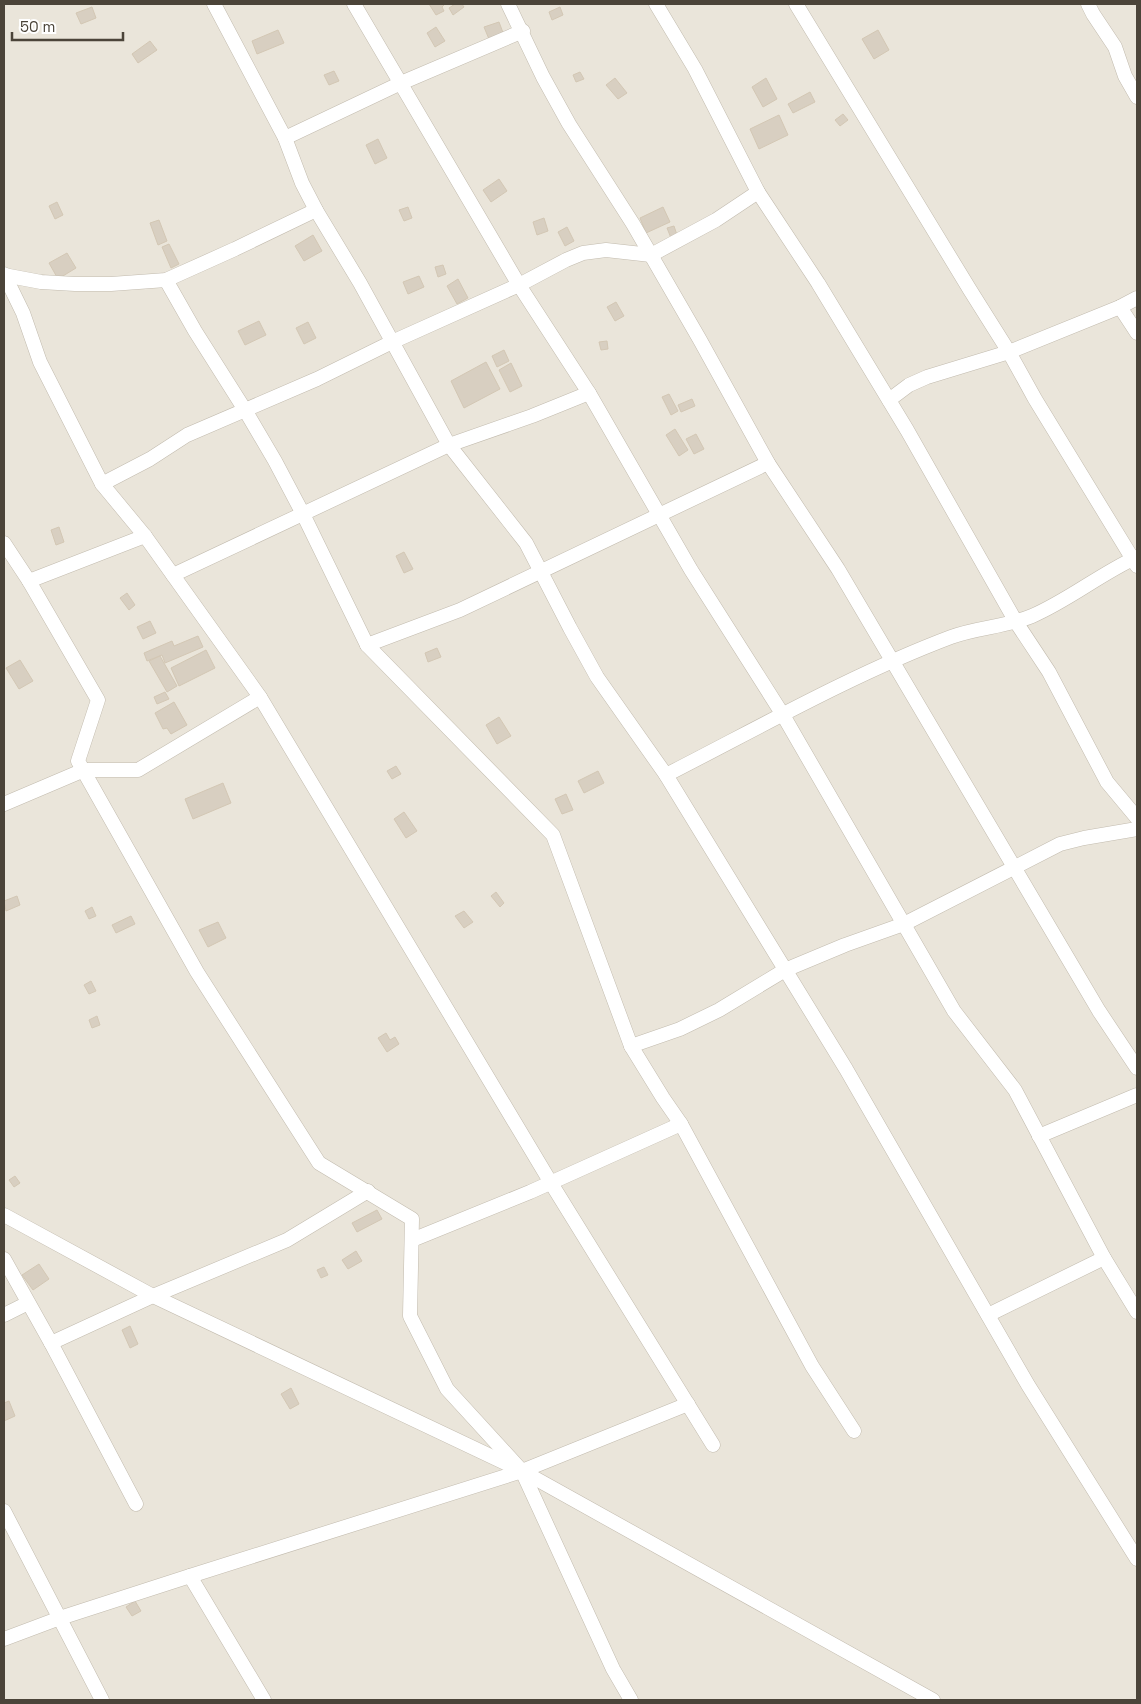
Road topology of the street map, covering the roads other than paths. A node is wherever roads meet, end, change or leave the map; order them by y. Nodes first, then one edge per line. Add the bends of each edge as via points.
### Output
1 (214, 4) edge
2 (354, 4) edge
3 (508, 4) edge
4 (656, 4) edge
5 (796, 4) edge
6 (1088, 4) edge
7 (522, 31) junction
8 (401, 83) junction
9 (1137, 97) edge
10 (285, 138) junction
11 (758, 192) junction
12 (316, 210) junction
13 (651, 255) junction
14 (4, 275) edge
15 (166, 280) junction
16 (519, 285) junction
17 (1137, 298) edge
18 (1120, 307) junction
19 (1137, 333) edge
20 (392, 342) junction
21 (1009, 352) junction
22 (589, 393) junction
23 (889, 400) junction
24 (246, 410) junction
25 (449, 445) junction
26 (768, 463) junction
27 (102, 484) junction
28 (303, 514) junction
29 (659, 515) junction
30 (145, 536) junction
31 (5, 549) edge
32 (1136, 561) edge
33 (540, 571) junction
34 (173, 575) junction
35 (29, 581) junction
36 (1016, 622) junction
37 (367, 645) junction
38 (893, 662) junction
39 (260, 697) junction
40 (783, 715) junction
41 (84, 770) junction
42 (666, 775) junction
43 (4, 804) edge
44 (1137, 818) edge
45 (1137, 829) edge
46 (1015, 868) junction
47 (904, 924) junction
48 (785, 970) junction
49 (630, 1046) junction
50 (1137, 1068) edge
51 (1137, 1095) edge
52 (682, 1124) junction
53 (1039, 1136) junction
54 (551, 1183) junction
55 (368, 1191) junction
56 (4, 1215) edge
57 (412, 1240) junction
58 (1104, 1258) junction
59 (4, 1259) edge
60 (154, 1296) junction
61 (28, 1303) junction
62 (1137, 1312) edge
63 (4, 1315) edge
64 (988, 1315) junction
65 (51, 1343) junction
66 (688, 1404) junction
67 (854, 1431) dead end
68 (713, 1445) dead end
69 (522, 1471) junction
70 (136, 1504) dead end
71 (4, 1511) edge
72 (1137, 1559) edge
73 (190, 1576) junction
74 (60, 1618) junction
75 (4, 1639) edge
76 (102, 1700) edge
77 (264, 1700) edge
78 (631, 1700) edge
79 (933, 1700) edge

1 - 10 street
2 - 8 street
3 - 7 street
4 - 11 street via 695,69
5 - 21 street
6 - 9 street via 1115,47 1125,76
7 - 8 street
7 - 13 street via 569,124
8 - 10 street
8 - 16 street
10 - 12 street
11 - 13 street via 716,220
11 - 23 street
12 - 15 street
12 - 20 street
13 - 16 street via 606,250 584,253
13 - 26 street
14 - 15 street via 75,284
14 - 27 street via 23,313 40,362
15 - 24 street
16 - 20 street
16 - 22 street
17 - 18 street
18 - 19 street
18 - 21 street
20 - 24 street
20 - 25 street
21 - 23 street via 927,377
21 - 32 street
22 - 25 street
22 - 29 street
23 - 36 street
24 - 27 street via 186,435 150,459
24 - 28 street
25 - 28 street
25 - 33 street via 526,544
26 - 29 street
26 - 38 street
27 - 30 street
28 - 34 street
28 - 37 street
29 - 33 street
29 - 40 street
30 - 34 street
30 - 35 street
31 - 35 street
32 - 36 street via 1107,572 1034,615
33 - 37 street via 460,610
33 - 42 street via 598,677
34 - 39 street
35 - 41 street via 98,700 78,761
36 - 38 street via 953,636
36 - 44 street via 1049,672 1107,782
37 - 49 street via 553,835
38 - 40 street
38 - 46 street
39 - 41 street via 138,770
39 - 54 street
40 - 42 street
40 - 47 street
41 - 43 street
41 - 55 street via 198,972 320,1163
42 - 48 street
45 - 46 street via 1060,844
46 - 47 street
46 - 50 street via 1099,1011
47 - 48 street
47 - 53 street via 960,1019 1015,1090
48 - 49 street via 719,1010 680,1029
48 - 64 street
49 - 52 street
51 - 53 street
52 - 54 street
52 - 67 street via 812,1366
53 - 58 street
54 - 57 street
54 - 66 street
55 - 57 street via 412,1219
55 - 60 street via 287,1240
56 - 60 street
57 - 69 street via 410,1316 447,1389
58 - 62 street
58 - 64 street
59 - 61 street
60 - 65 street
60 - 69 street
61 - 63 street
61 - 65 street
64 - 72 street
65 - 70 street
66 - 68 street
66 - 69 street
69 - 73 street
69 - 78 street via 612,1669
69 - 79 street
71 - 74 street
73 - 74 street
73 - 77 street
74 - 75 street
74 - 76 street

